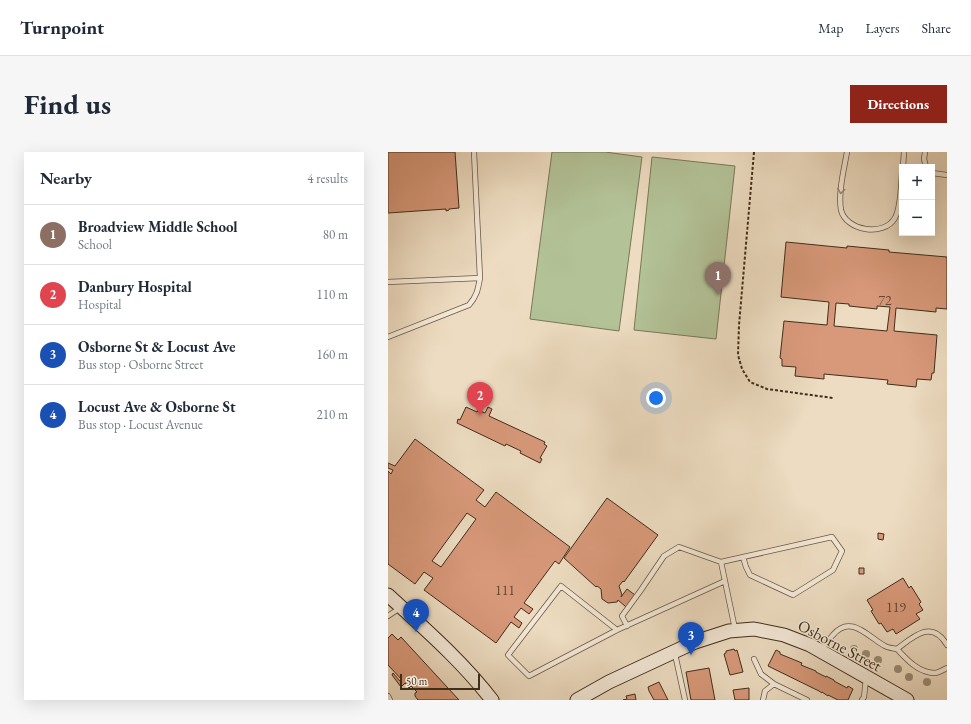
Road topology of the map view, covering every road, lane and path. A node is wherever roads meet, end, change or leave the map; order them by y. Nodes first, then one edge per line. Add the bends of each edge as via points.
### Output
1 (474, 152) edge
2 (754, 152) edge
3 (847, 152) edge
4 (904, 152) edge
5 (925, 152) edge
6 (903, 164) edge
7 (925, 164) edge
8 (935, 173) edge
9 (947, 175) edge
10 (899, 198) edge
11 (480, 278) junction
12 (388, 282) edge
13 (388, 337) edge
14 (833, 398) dead end
15 (744, 558) junction
16 (721, 562) junction
17 (725, 581) junction
18 (388, 595) edge
19 (402, 608) junction
20 (388, 616) edge
21 (627, 626) junction
22 (617, 630) junction
23 (736, 630) junction
24 (947, 645) edge
25 (897, 648) junction
26 (674, 652) junction
27 (820, 652) junction
28 (754, 659) dead end
29 (947, 668) edge
30 (866, 677) junction
31 (774, 684) junction
32 (388, 696) edge
33 (390, 700) edge
34 (492, 700) edge
35 (577, 700) edge
36 (685, 700) edge
37 (763, 700) edge
38 (807, 700) edge
39 (862, 700) edge
40 (907, 700) edge

1 - 11 lane
2 - 14 path via 739,325 738,356 742,369 750,382 767,389
3 -> 10 lane via 840,198 841,211 849,223 865,229 878,230 889,225 895,217
4 - 6 lane
5 - 7 lane
8 - 9 lane
11 - 12 lane
11 - 13 lane via 475,298 469,305
15 - 15 lane via 832,537 842,551 833,570 793,595 750,576
15 - 16 lane
16 - 17 lane
16 - 21 lane via 679,547 664,556 622,616
17 - 21 lane
17 - 23 lane
18 - 19 main road
19 - 20 lane
19 - 34 main road
21 - 22 lane
22 - 22 lane via 529,676 508,655 561,586
23 - 26 main road, Osborne Street via 695,642
23 - 27 main road, Osborne Street via 754,629 784,634
24 - 25 lane via 938,635 925,631
25 - 27 lane via 886,647 868,633 851,627 840,629 833,634
25 - 29 lane via 908,661 921,669 936,673
26 - 35 main road, Osborne Street
26 - 36 lane
27 - 30 main road, Osborne Street
28 - 31 lane via 761,674
30 - 39 lane
30 - 40 main road, Osborne Street
31 - 37 lane via 765,691
31 - 38 lane
32 - 33 lane

